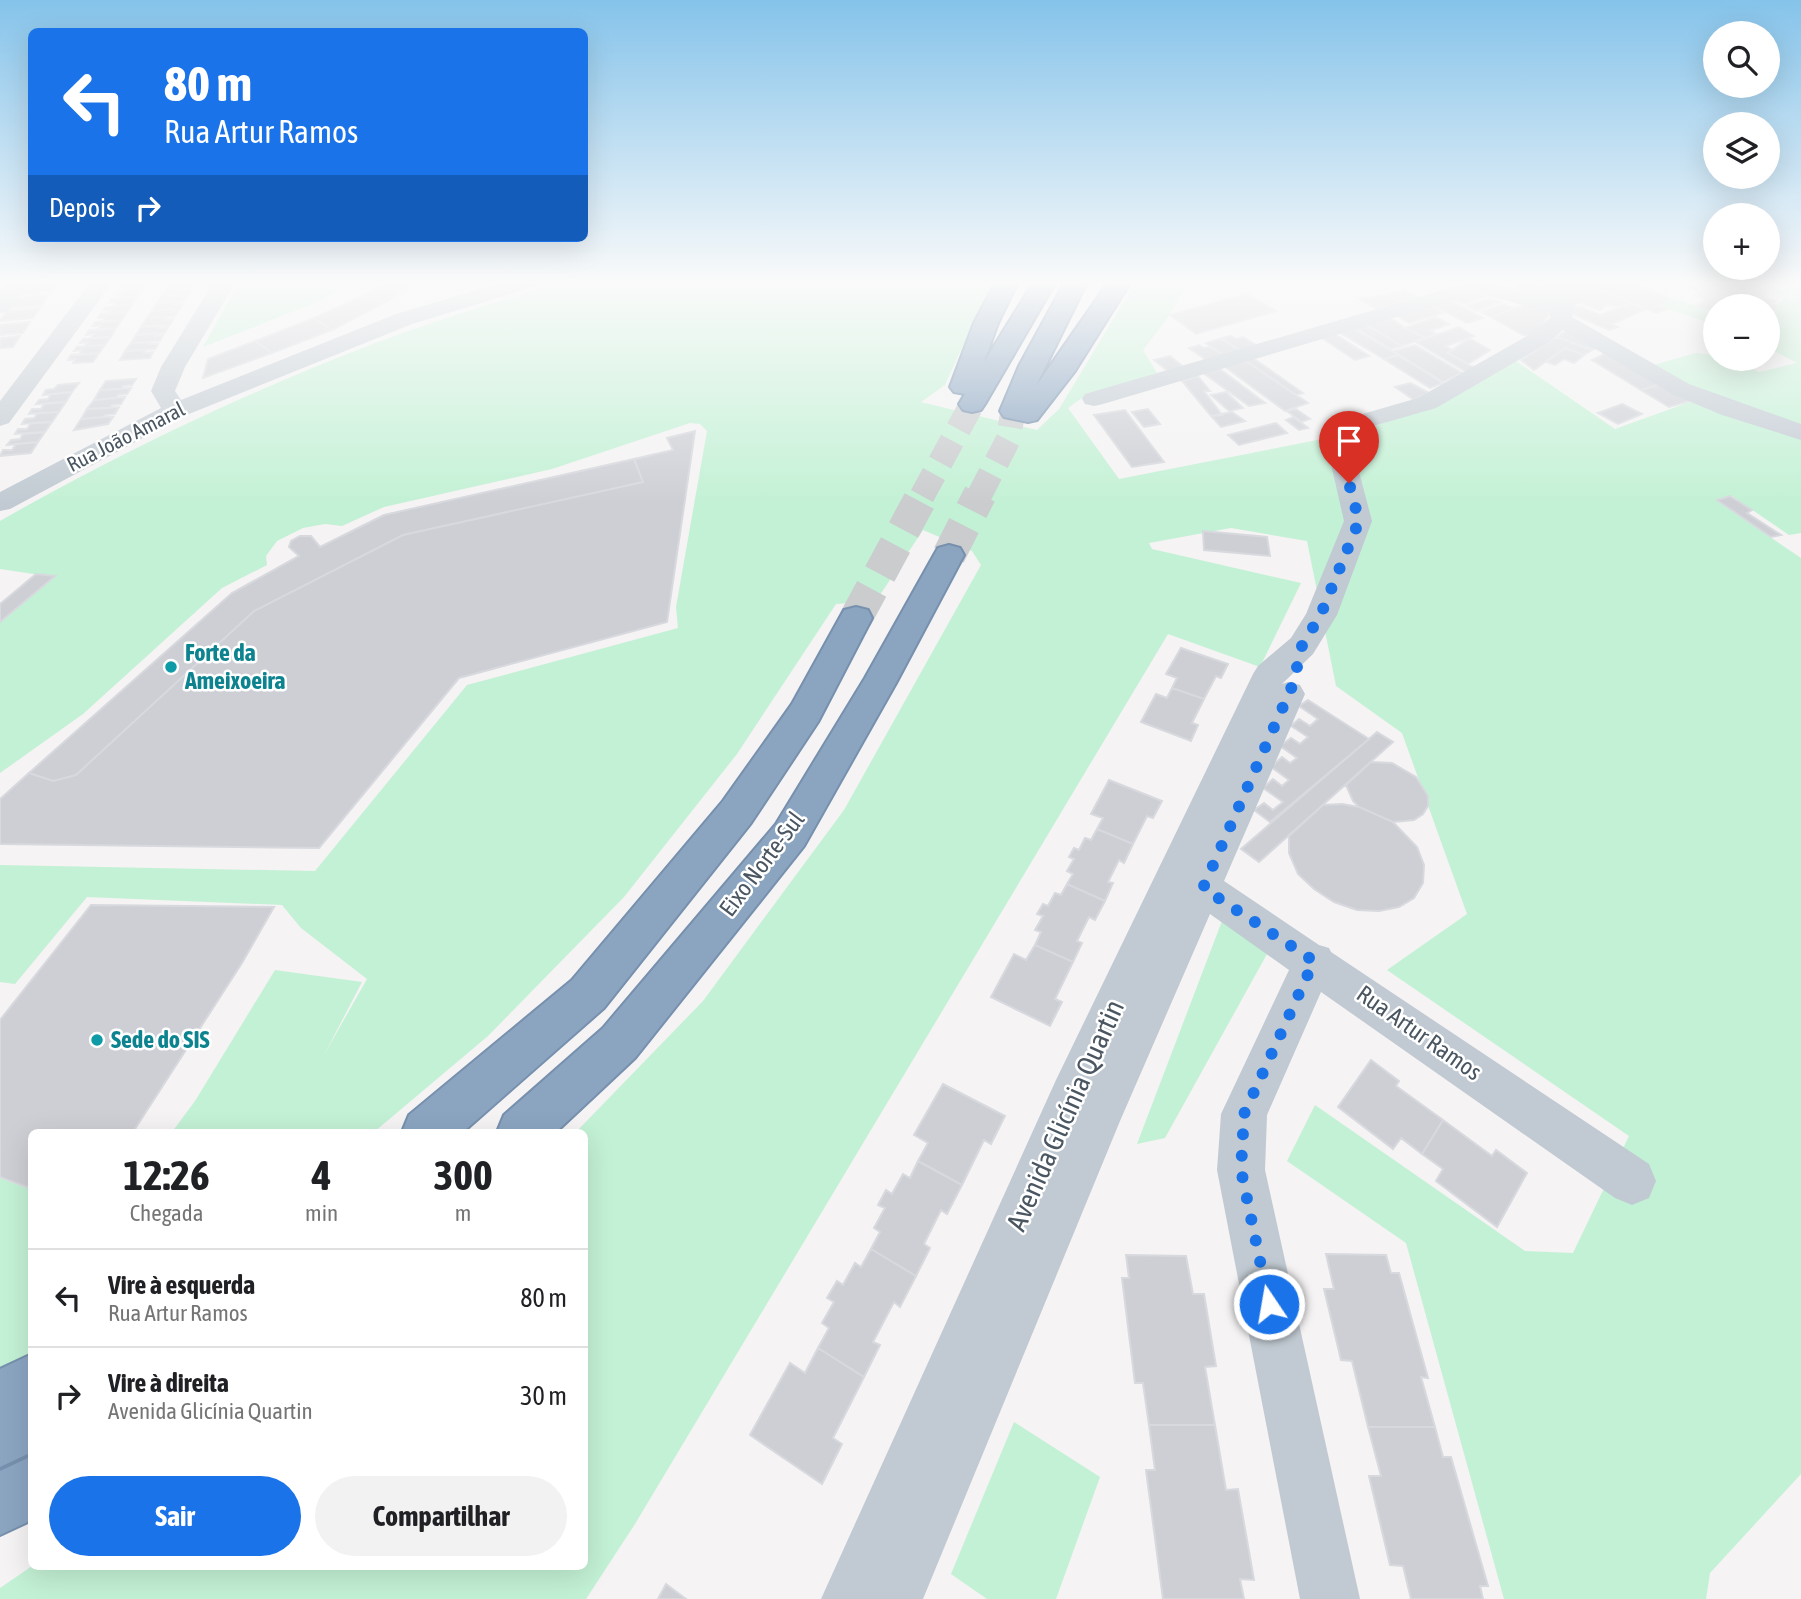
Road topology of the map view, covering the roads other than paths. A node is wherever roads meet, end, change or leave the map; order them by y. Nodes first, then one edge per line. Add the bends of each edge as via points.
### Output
1 (47, 355) edge
2 (180, 355) edge
3 (315, 355) edge
4 (978, 355) edge
5 (997, 355) edge
6 (1038, 355) edge
7 (1072, 355) edge
8 (1245, 355) edge
9 (1511, 355) edge
10 (1622, 355) edge
11 (31, 376) junction
12 (0, 379) edge
13 (1094, 399) dead end
14 (174, 411) junction
15 (0, 418) edge
16 (1801, 432) edge
17 (0, 503) edge
18 (949, 555) tunnel mouth
19 (856, 618) tunnel mouth
20 (1302, 646) junction
21 (1203, 888) junction
22 (1314, 961) junction
23 (430, 1129) edge
24 (524, 1129) edge
25 (1632, 1181) dead end
26 (28, 1384) edge
27 (0, 1400) edge
28 (28, 1420) edge
29 (0, 1438) edge
30 (28, 1488) edge
31 (0, 1505) edge
32 (851, 1599) edge
33 (893, 1599) edge
34 (1330, 1599) edge

1 - 11 street
2 - 14 street via 163,391
3 - 14 street, Rua João Amaral
4 - 5 highway via 965,402
6 - 7 highway via 1020,413
8 - 13 street
9 - 20 street, Avenida Glicínia Quartin via 1427,402 1353,424 1344,434 1344,464 1359,521 1321,614
10 - 16 street via 1663,381
11 - 12 street
11 - 15 street
14 - 17 street, Rua João Amaral
18 - 24 highway, Eixo Norte-Sul via 790,835 619,1043
19 - 23 highway via 804,713 737,812 588,994
20 - 21 street, Avenida Glicínia Quartin via 1293,684
20 - 32 street, Avenida Glicínia Quartin via 1270,674 1054,1138
21 - 22 street, Rua Artur Ramos
21 - 33 street, Avenida Glicínia Quartin via 1101,1112
22 - 25 street, Rua Artur Ramos
22 - 34 street via 1244,1114 1241,1170
26 - 27 highway
28 - 29 highway
30 - 31 highway

